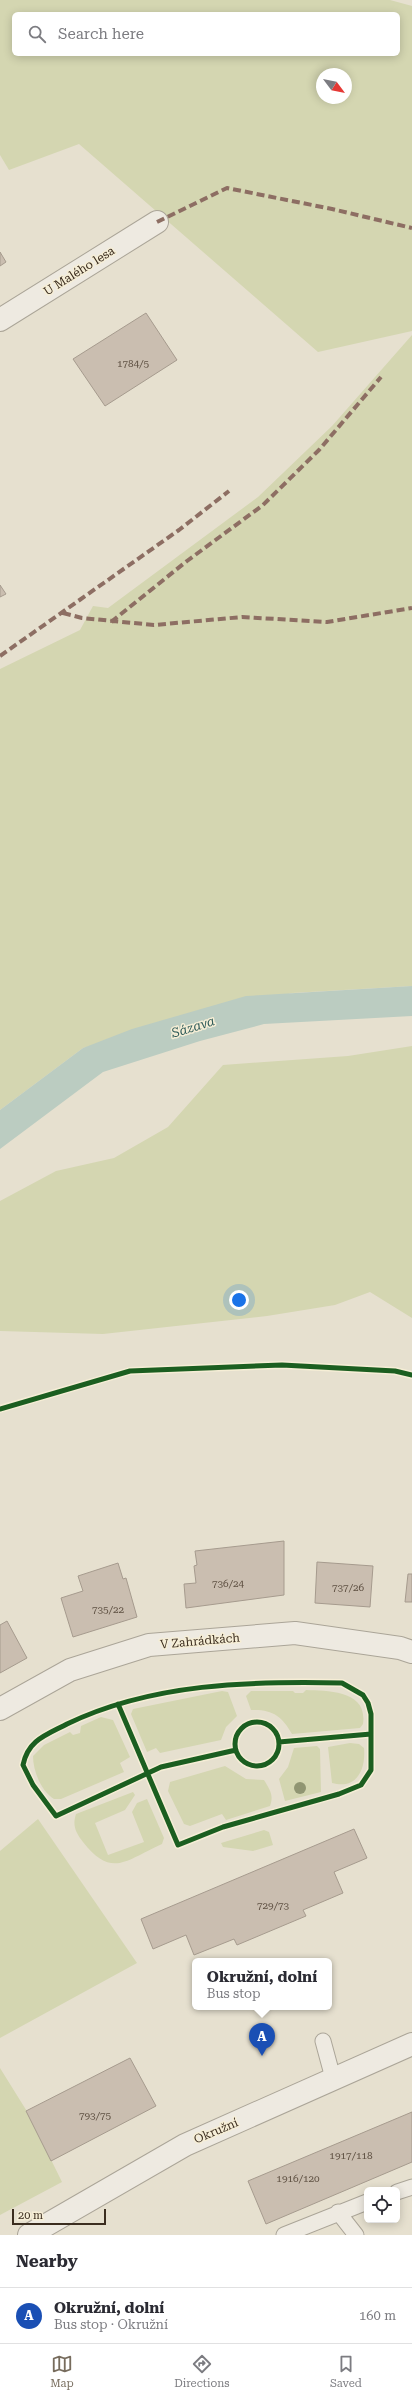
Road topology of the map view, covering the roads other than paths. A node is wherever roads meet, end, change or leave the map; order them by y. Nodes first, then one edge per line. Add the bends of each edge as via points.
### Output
1 (157, 222) dead end
2 (0, 320) edge
3 (412, 1652) edge
4 (0, 1709) edge
5 (323, 2041) dead end
6 (412, 2044) edge
7 (334, 2078) junction
8 (412, 2186) edge
9 (400, 2191) edge
10 (364, 2203) edge
11 (338, 2212) junction
12 (29, 2235) edge
13 (284, 2235) edge
14 (356, 2235) edge

1 - 2 street, U Malého lesa
3 - 4 street, V Zahrádkách via 400,1648 295,1633 149,1645 70,1670
5 - 7 lane
6 - 7 street, Okružní
7 - 12 street, Okružní via 185,2145
8 - 9 lane
10 - 11 lane
11 - 13 lane
11 - 14 lane

